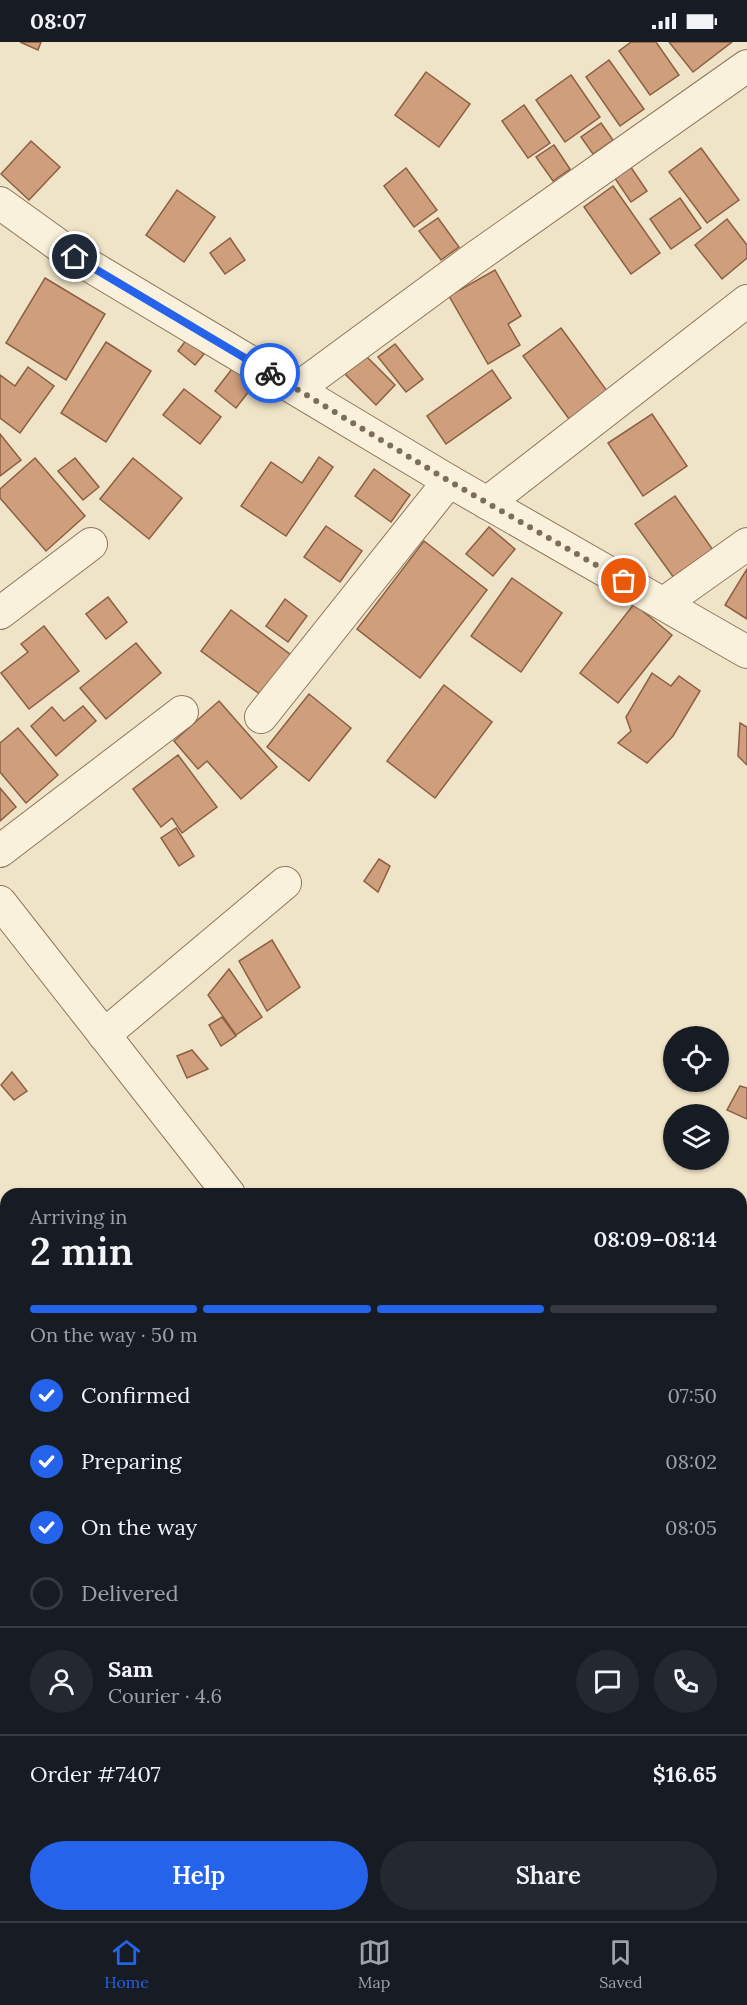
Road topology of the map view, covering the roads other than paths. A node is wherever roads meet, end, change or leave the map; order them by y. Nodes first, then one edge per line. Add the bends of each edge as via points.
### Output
1 (747, 66) edge
2 (0, 203) edge
3 (747, 301) edge
4 (297, 389) junction
5 (449, 481) junction
6 (487, 503) junction
7 (91, 544) dead end
8 (747, 544) edge
9 (664, 603) junction
10 (0, 613) edge
11 (747, 652) edge
12 (182, 712) dead end
13 (261, 717) dead end
14 (0, 851) edge
15 (285, 883) dead end
16 (0, 902) edge
17 (104, 1035) junction
18 (224, 1188) edge

1 - 4 street
2 - 4 street via 75,257
3 - 6 street
4 - 5 street
5 - 6 street
5 - 13 street
6 - 9 street
7 - 10 street
8 - 9 street
9 - 11 street
12 - 14 street
15 - 17 street
16 - 17 street
17 - 18 street

